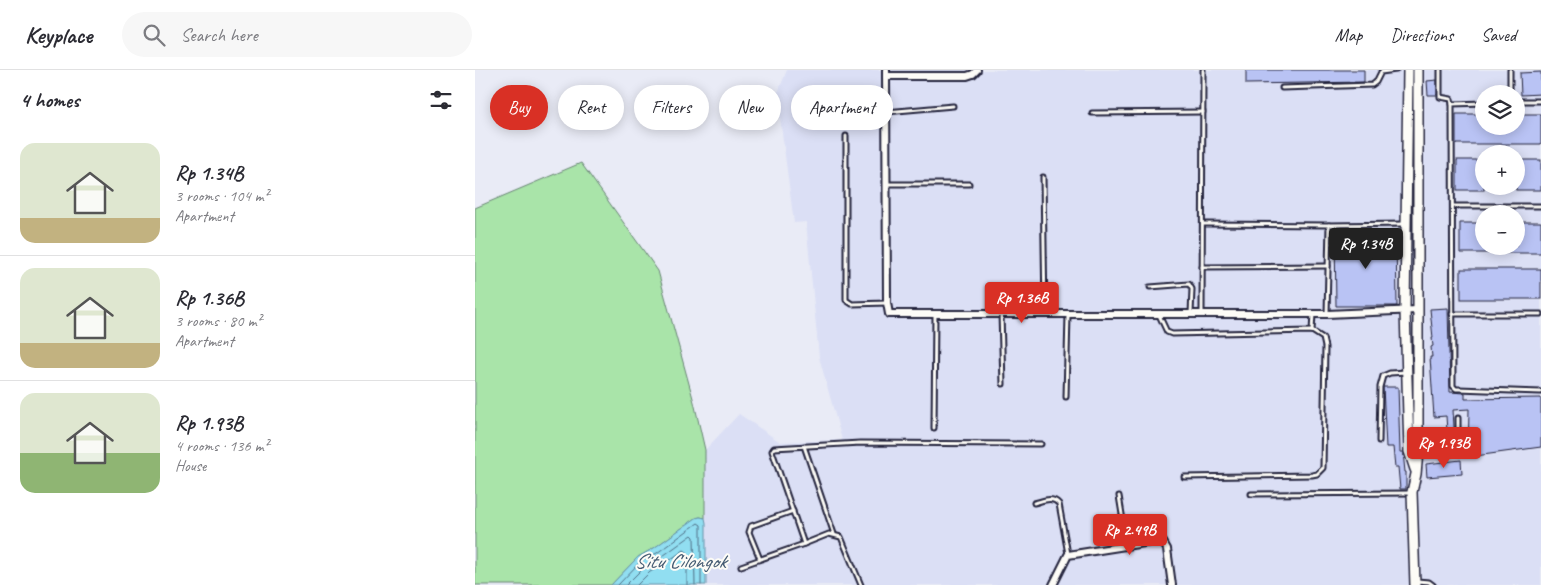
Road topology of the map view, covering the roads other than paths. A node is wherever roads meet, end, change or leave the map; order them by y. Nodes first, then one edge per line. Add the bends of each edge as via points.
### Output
1 (977, 70) edge
2 (1203, 70) edge
3 (1396, 70) edge
4 (1408, 70) edge
5 (1417, 70) edge
6 (1440, 70) edge
7 (1510, 70) edge
8 (886, 73) edge
9 (943, 73) edge
10 (1510, 85) edge
11 (1282, 88) dead end
12 (1525, 101) edge
13 (1541, 101) edge
14 (1475, 103) edge
15 (1452, 104) junction
16 (953, 106) dead end
17 (893, 111) edge
18 (1203, 112) junction
19 (1092, 113) dead end
20 (886, 130) edge
21 (846, 136) dead end
22 (1407, 158) junction
23 (1418, 158) junction
24 (1043, 177) dead end
25 (887, 184) junction
26 (969, 184) dead end
27 (1453, 206) junction
28 (1541, 206) edge
29 (1203, 224) junction
30 (1406, 224) junction
31 (1329, 225) junction
32 (1328, 266) junction
33 (1203, 267) junction
34 (1150, 287) dead end
35 (887, 303) junction
36 (1405, 310) junction
37 (1417, 310) junction
38 (935, 313) junction
39 (1001, 313) junction
40 (1045, 313) junction
41 (1068, 314) junction
42 (1158, 314) junction
43 (1191, 314) junction
44 (1313, 314) junction
45 (1327, 314) junction
46 (1452, 314) junction
47 (1541, 314) edge
48 (1202, 315) junction
49 (1312, 331) junction
50 (1407, 372) junction
51 (1003, 384) dead end
52 (1541, 392) edge
53 (1066, 397) dead end
54 (1458, 418) dead end
55 (935, 428) dead end
56 (1379, 441) dead end
57 (1041, 444) dead end
58 (804, 446) junction
59 (1413, 452) junction
60 (1184, 477) dead end
61 (1412, 492) junction
62 (1251, 494) dead end
63 (1119, 496) dead end
64 (1034, 503) dead end
65 (793, 512) junction
66 (834, 534) junction
67 (803, 544) junction
68 (1127, 546) junction
69 (1068, 555) junction
70 (760, 559) junction
71 (741, 566) dead end
72 (1415, 583) edge
73 (861, 585) edge
74 (1053, 585) edge
75 (1172, 585) edge
76 (1433, 585) edge

1 - 9 street via 967,76
2 - 18 lane
3 - 11 lane via 1381,72 1372,85
4 - 22 street
5 - 23 street
6 - 15 lane via 1440,97 1451,99
7 - 10 lane
8 - 9 street
12 - 13 lane
14 - 15 lane
15 - 27 lane
16 - 17 lane
18 - 19 lane
18 - 29 lane
20 - 25 street
21 - 35 lane via 846,300 852,304
22 - 23 street
22 - 30 street
23 - 37 street
24 - 40 lane
25 - 26 lane
25 - 35 street
27 - 28 lane
27 - 46 lane
29 - 31 lane
29 - 33 lane
30 - 31 lane
30 - 36 street
31 - 32 lane
32 - 33 lane
32 - 45 lane
33 - 48 lane
34 - 43 lane via 1189,284 1192,289
35 - 38 street via 891,315
36 - 37 street
36 - 45 street
36 - 50 street
37 - 59 street
38 - 39 street
38 - 55 lane
39 - 40 street
39 - 51 lane
40 - 41 street
41 - 42 street
41 - 53 lane
42 - 43 street
42 - 49 lane via 1167,332 1172,334
43 - 48 street
44 - 45 street
44 - 48 street
44 - 49 lane
46 - 47 lane
46 - 52 lane via 1455,388
49 - 60 lane via 1323,338 1325,347 1323,468 1320,472 1313,475
50 - 56 lane via 1390,372 1383,376
50 - 59 street
54 - 59 lane via 1456,450
57 - 58 lane via 860,443
58 - 65 lane via 772,449
58 - 66 lane
59 - 61 street via 1416,474
61 - 62 lane
61 - 72 street
63 - 68 lane
64 - 69 lane via 1050,499 1059,504
65 - 67 lane
65 - 70 lane via 751,526 749,529
66 - 67 lane
66 - 73 lane via 841,537
67 - 70 lane
68 - 69 street
68 - 75 street via 1163,542
69 - 74 street
70 - 71 lane
72 - 76 lane via 1429,582

